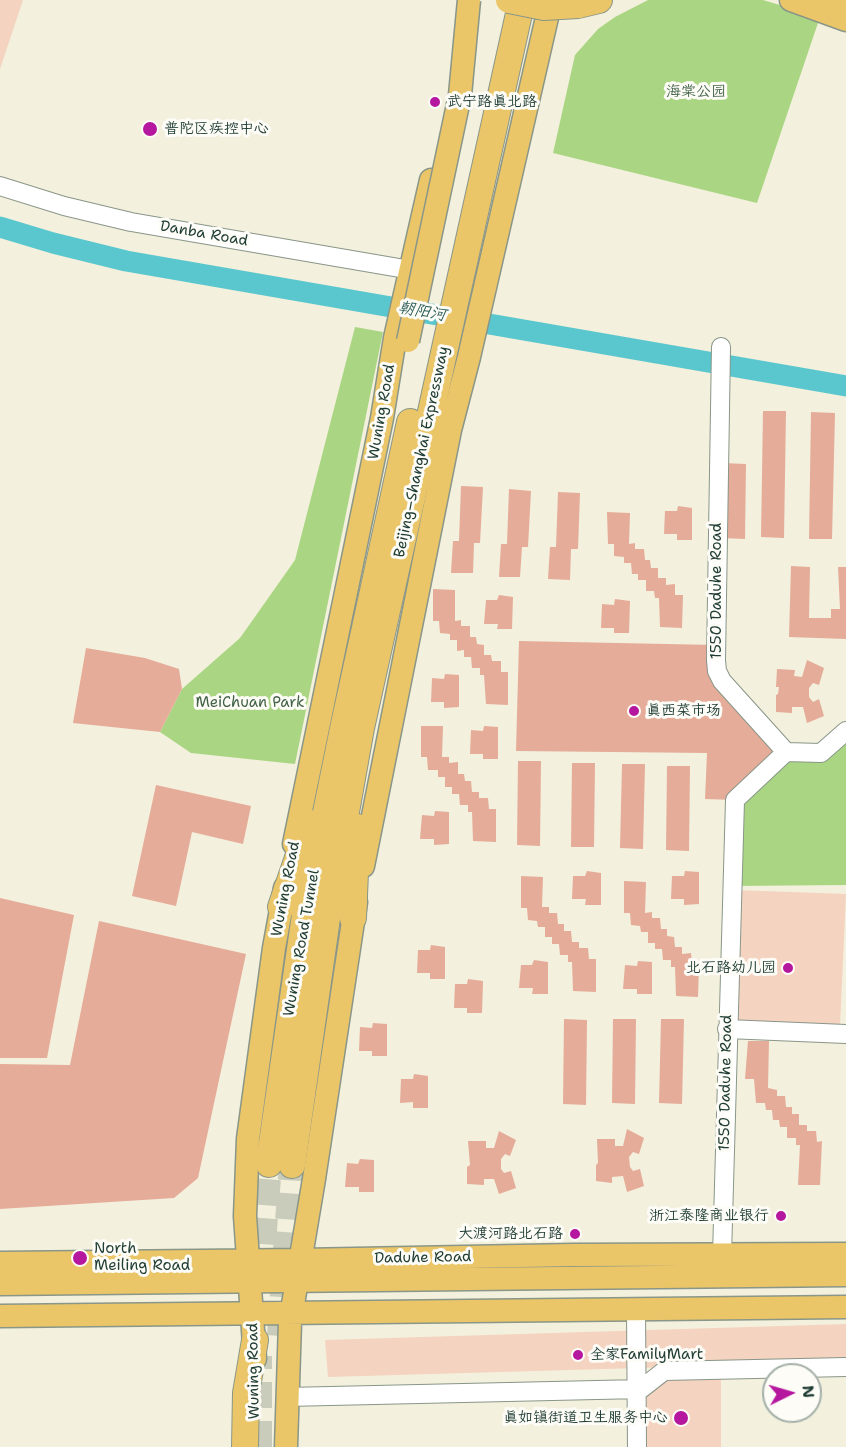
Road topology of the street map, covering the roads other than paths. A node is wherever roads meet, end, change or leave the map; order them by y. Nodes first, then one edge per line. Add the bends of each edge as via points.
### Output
1 (469, 0) edge
2 (504, 0) edge
3 (509, 0) edge
4 (522, 0) edge
5 (544, 0) edge
6 (551, 0) edge
7 (598, 0) edge
8 (791, 0) edge
9 (823, 0) edge
10 (829, 0) edge
11 (846, 6) edge
12 (846, 20) edge
13 (0, 186) edge
14 (409, 277) junction
15 (402, 340) junction
16 (721, 347) dead end
17 (464, 355) junction
18 (352, 726) junction
19 (846, 731) edge
20 (786, 752) junction
21 (281, 907) junction
22 (353, 918) junction
23 (727, 1029) junction
24 (846, 1034) edge
25 (281, 1164) tunnel mouth
26 (846, 1254) edge
27 (0, 1263) edge
28 (721, 1266) junction
29 (249, 1271) junction
30 (298, 1271) junction
31 (846, 1275) edge
32 (490, 1280) junction
33 (0, 1284) edge
34 (30, 1284) junction
35 (792, 1307) junction
36 (846, 1307) edge
37 (636, 1309) junction
38 (417, 1311) junction
39 (291, 1312) junction
40 (253, 1313) junction
41 (99, 1315) junction
42 (0, 1316) edge
43 (255, 1340) junction
44 (846, 1367) edge
45 (636, 1389) junction
46 (286, 1397) junction
47 (245, 1447) edge
48 (256, 1447) edge
49 (286, 1447) edge
50 (637, 1447) edge

1 - 14 main road
1 - 15 main road, bridge via 460,95
2 - 18 highway, Beijing–Shanghai Expressway
3 - 7 highway, bridge via 544,7
4 - 18 highway, Beijing–Shanghai Expressway
5 - 17 main road via 533,29
6 - 17 main road via 482,302
8 - 12 main road
9 - 11 highway
10 - 11 main road
13 - 14 street, Danba Road via 131,222
14 - 15 main road
15 - 21 main road, Wuning Road via 382,418
16 - 20 street, 1550 Daduhe Road via 717,671
17 - 22 main road, Wuning Road
18 - 21 highway
18 - 22 highway
18 - 25 highway, Wuning Road Tunnel via 305,915
19 - 20 street via 821,753
20 - 23 street, 1550 Daduhe Road via 735,800
21 - 29 main road, Wuning Road via 248,1139 245,1216
22 - 30 main road, Wuning Road
23 - 24 street
23 - 28 street, 1550 Daduhe Road
26 - 28 main road, Daduhe Road
27 - 29 main road, Daduhe Road
28 - 30 main road, Daduhe Road via 573,1255
28 - 31 main road, Daduhe Road
28 - 32 main road, Daduhe Road
28 - 35 main road
29 - 30 main road, Daduhe Road
29 - 34 main road, Daduhe Road
29 - 40 main road, Wuning Road
30 - 32 main road, Daduhe Road
30 - 39 main road, Wuning Road
32 - 38 main road
33 - 34 main road, Daduhe Road
34 - 41 main road
35 - 36 main road
35 - 37 main road
37 - 38 main road
37 - 45 street
38 - 39 main road
39 - 40 main road
39 - 46 main road, Wuning Road
40 - 41 main road
40 - 43 main road, Wuning Road
41 - 42 main road
43 - 47 highway via 246,1393
43 - 48 main road, Wuning Road
44 - 45 street via 664,1371
45 - 46 street
45 - 50 street
46 - 49 main road, Wuning Road

